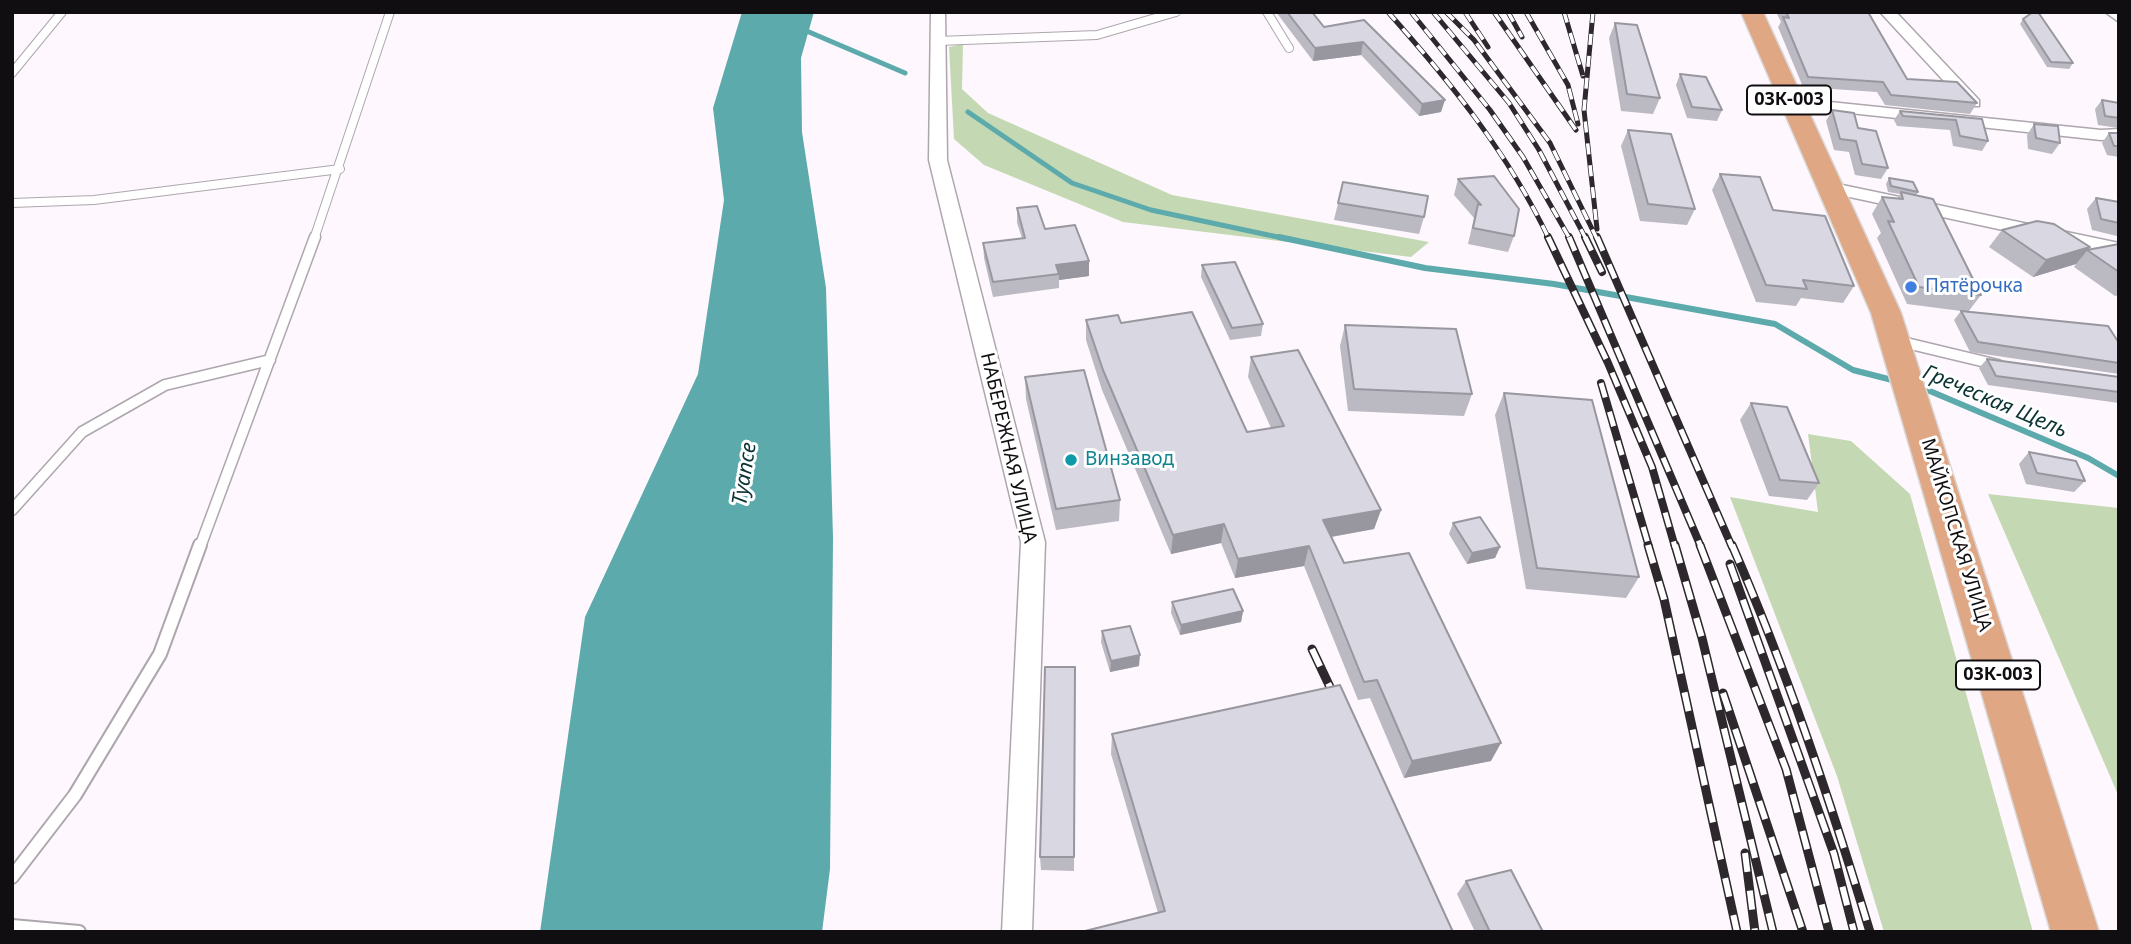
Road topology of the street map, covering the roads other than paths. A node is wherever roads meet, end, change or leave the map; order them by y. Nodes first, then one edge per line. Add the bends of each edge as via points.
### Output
1 (62, 12) edge
2 (390, 12) edge
3 (938, 12) edge
4 (1176, 12) edge
5 (1267, 12) edge
6 (1752, 12) edge
7 (1886, 12) edge
8 (2112, 12) edge
9 (1169, 13) edge
10 (2119, 18) edge
11 (938, 41) junction
12 (1289, 48) dead end
13 (12, 73) edge
14 (1791, 103) junction
15 (1992, 124) junction
16 (2119, 134) edge
17 (340, 169) junction
18 (1828, 187) junction
19 (12, 203) edge
20 (2119, 249) edge
21 (1899, 354) junction
22 (270, 360) junction
23 (2006, 366) edge
24 (12, 510) edge
25 (12, 877) edge
26 (12, 926) edge
27 (79, 932) edge
28 (1017, 932) edge
29 (2074, 932) edge

1 - 13 lane
2 - 17 lane
3 - 11 street, НАБЕРЕЖНАЯ УЛИЦА
4 - 9 lane
5 - 12 lane
6 - 14 main road, 03К-003
7 - 15 street
8 - 10 street
9 - 11 lane via 1097,35
11 - 28 street, НАБЕРЕЖНАЯ УЛИЦА via 938,160 1033,542
14 - 15 street
14 - 18 main road, 03К-003
15 - 16 street
17 - 19 lane via 94,200
17 - 22 lane
18 - 20 street
18 - 21 main road, МАЙКОПСКАЯ УЛИЦА / 03К-003 via 1886,313
21 - 23 lane
21 - 29 main road, МАЙКОПСКАЯ УЛИЦА / 03К-003
22 - 24 lane via 165,386 82,432
22 - 25 lane via 160,654 75,795
26 - 27 lane

